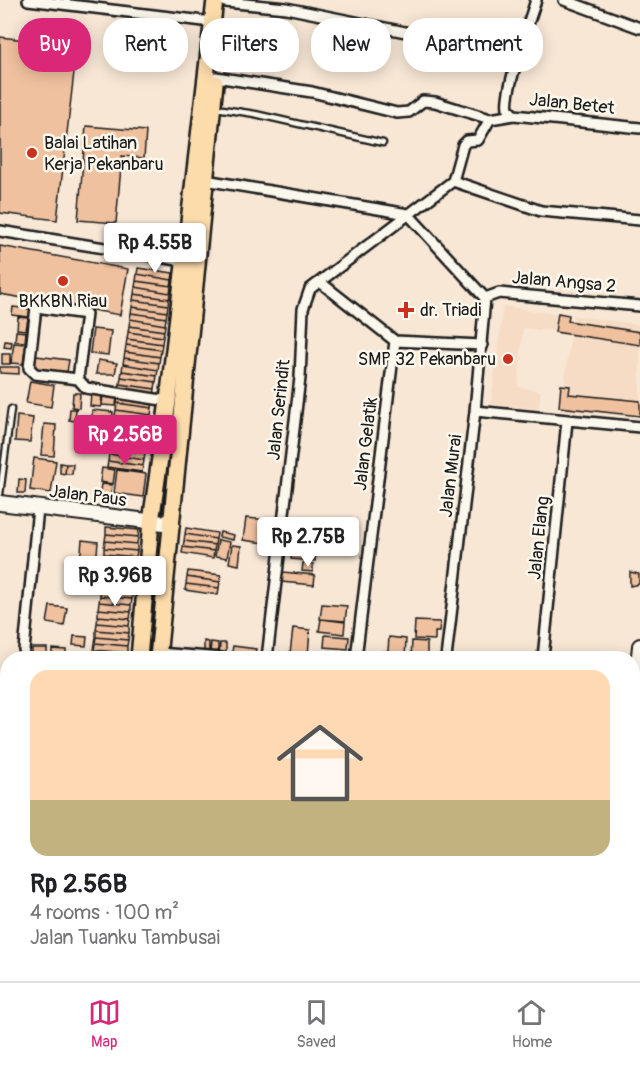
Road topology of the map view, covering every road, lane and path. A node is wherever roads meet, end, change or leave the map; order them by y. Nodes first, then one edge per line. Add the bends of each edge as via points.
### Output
1 (28, 0) edge
2 (536, 0) edge
3 (564, 0) edge
4 (222, 1) edge
5 (214, 18) edge
6 (200, 21) edge
7 (640, 28) edge
8 (403, 32) edge
9 (206, 72) edge
10 (216, 77) junction
11 (213, 108) junction
12 (514, 115) junction
13 (490, 118) junction
14 (640, 128) edge
15 (383, 143) dead end
16 (205, 180) junction
17 (453, 182) junction
18 (408, 214) junction
19 (640, 220) edge
20 (0, 231) edge
21 (184, 261) junction
22 (320, 282) junction
23 (485, 298) junction
24 (640, 306) edge
25 (395, 341) junction
26 (482, 345) junction
27 (78, 379) junction
28 (168, 401) junction
29 (11, 409) dead end
30 (475, 411) junction
31 (567, 421) junction
32 (640, 427) edge
33 (0, 494) edge
34 (0, 503) edge
35 (38, 508) junction
36 (151, 522) junction
37 (172, 524) junction
38 (23, 651) edge
39 (140, 651) edge
40 (159, 651) edge
41 (268, 651) edge
42 (357, 651) edge
43 (447, 651) edge
44 (544, 651) edge

1 - 6 street
2 - 12 street, Jalan Betet via 510,89 508,105
3 - 7 street
4 - 5 main road
4 - 8 street via 286,8
4 - 10 main road
9 - 21 main road
10 - 11 main road
10 - 13 street via 312,92 397,113 409,112 423,101
11 - 15 lane
11 - 16 main road
12 - 13 street
12 - 14 street, Jalan Betet
13 - 17 street via 478,140 463,145
16 - 18 street
16 - 37 main road
17 - 18 street, Jalan Serindit
17 - 19 street via 542,211
18 - 22 street, Jalan Serindit
18 - 23 street
20 - 21 street
21 - 28 main road
22 - 25 street
22 - 41 street, Jalan Serindit via 310,290 303,309 300,378
23 - 24 street, Jalan Angsa 2 via 499,293
23 - 26 street, Jalan Murai
25 - 26 street
25 - 42 street, Jalan Gelatik
26 - 30 street, Jalan Murai
27 - 27 street via 34,374 29,368 36,307 86,314
27 - 28 street via 86,388
28 - 36 main road
29 - 33 lane
30 - 31 street
30 - 43 street, Jalan Murai
31 - 32 street
31 - 44 street, Jalan Elang
34 - 35 main road, Jalan Paus
35 - 36 main road, Jalan Paus
35 - 38 street
36 - 37 main road, Jalan Paus
36 - 39 main road
37 - 40 main road

